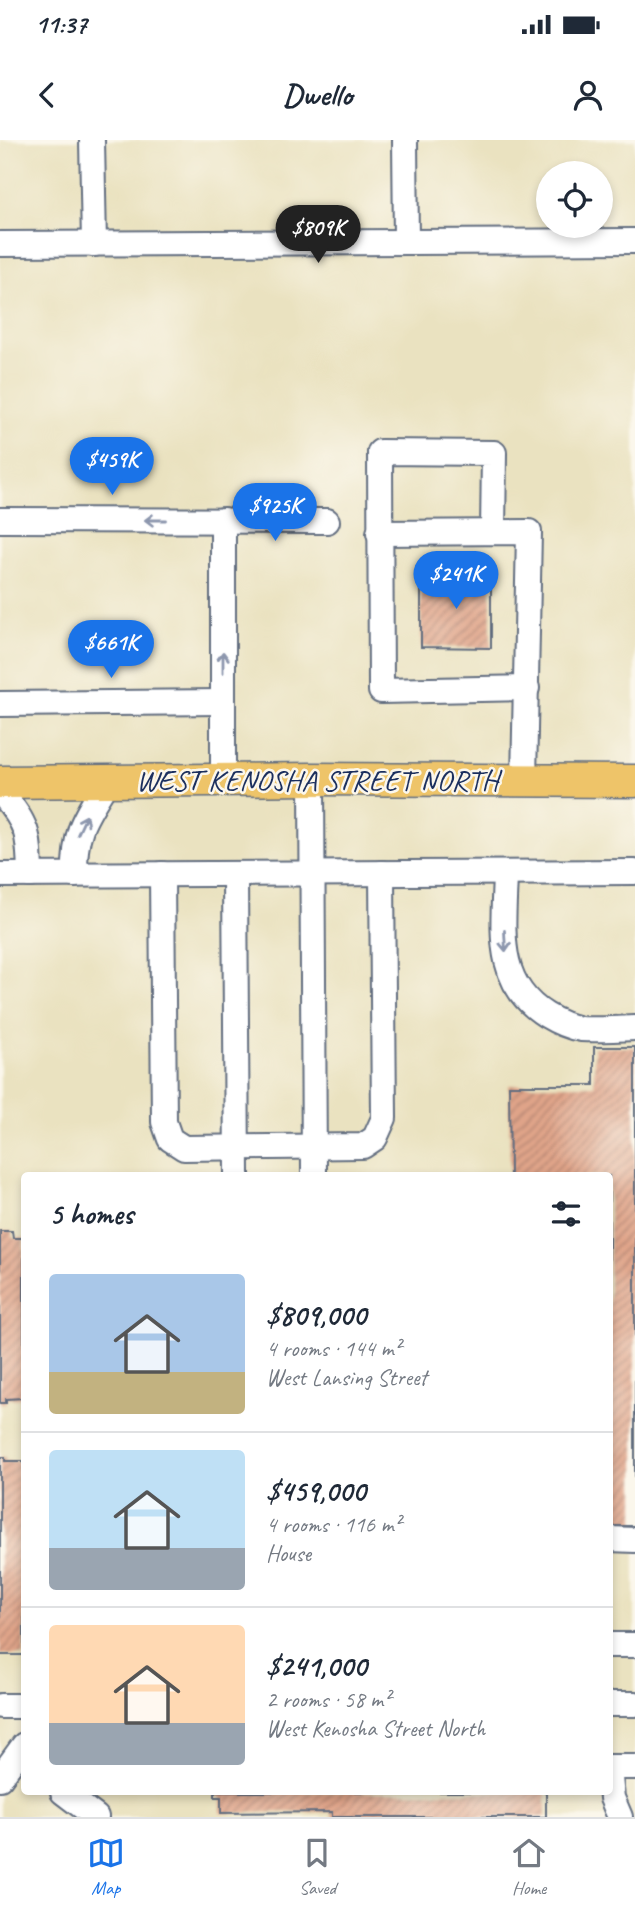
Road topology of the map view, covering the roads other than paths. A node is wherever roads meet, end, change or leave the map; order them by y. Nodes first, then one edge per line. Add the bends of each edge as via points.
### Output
1 (92, 140) edge
2 (405, 140) edge
3 (635, 241) edge
4 (407, 242) junction
5 (0, 244) edge
6 (94, 244) junction
7 (0, 520) edge
8 (223, 520) junction
9 (327, 521) dead end
10 (493, 532) junction
11 (379, 533) junction
12 (527, 688) junction
13 (223, 702) junction
14 (0, 704) edge
15 (312, 779) junction
16 (108, 780) junction
17 (223, 780) junction
18 (524, 780) junction
19 (635, 780) edge
20 (0, 782) edge
21 (0, 790) edge
22 (635, 872) edge
23 (312, 873) junction
24 (382, 873) junction
25 (505, 873) junction
26 (162, 874) junction
27 (235, 874) junction
28 (0, 875) edge
29 (30, 875) junction
30 (75, 875) junction
31 (635, 1028) edge
32 (313, 1147) junction
33 (237, 1148) junction
34 (237, 1172) edge
35 (314, 1172) edge
36 (613, 1539) edge
37 (635, 1540) edge
38 (613, 1645) edge
39 (635, 1645) edge
40 (613, 1704) edge
41 (635, 1704) edge
42 (0, 1706) edge
43 (21, 1706) edge
44 (21, 1755) edge
45 (635, 1767) edge
46 (613, 1768) edge
47 (0, 1778) edge
48 (68, 1795) edge
49 (612, 1795) edge
50 (96, 1817) edge
51 (620, 1817) edge

1 - 6 street
2 - 4 street
3 - 4 street
4 - 6 street
5 - 6 street
8 -> 7 street
8 - 9 street
13 -> 8 street
10 - 11 street
10 - 11 street via 494,453 380,452
10 - 12 street via 529,531
11 - 12 street via 381,691
12 - 18 street
13 - 14 street
13 - 17 street
15 - 17 main road, WEST KENOSHA STREET NORTH
15 - 18 main road, WEST KENOSHA STREET NORTH
15 - 23 street
16 - 17 main road, WEST KENOSHA STREET NORTH
16 - 20 main road, WEST KENOSHA STREET NORTH
30 -> 16 street via 74,849 80,827
18 - 19 main road, WEST KENOSHA STREET NORTH
21 - 29 street via 25,824
22 - 25 street
23 - 24 street
23 - 27 street
23 - 32 street
24 - 25 street
24 - 32 street via 384,1118 375,1138 363,1146
25 -> 31 street via 506,960 522,996 556,1021 578,1029
26 - 27 street
26 - 30 street
26 - 33 street via 164,1122 170,1139 184,1148
27 - 33 street
28 - 29 street
29 - 30 street
32 - 33 street
32 - 35 street
33 - 34 street
36 - 37 street
38 - 39 street
40 - 41 street
42 - 43 street
44 - 47 street
45 - 46 street
48 - 50 street
49 - 51 street

